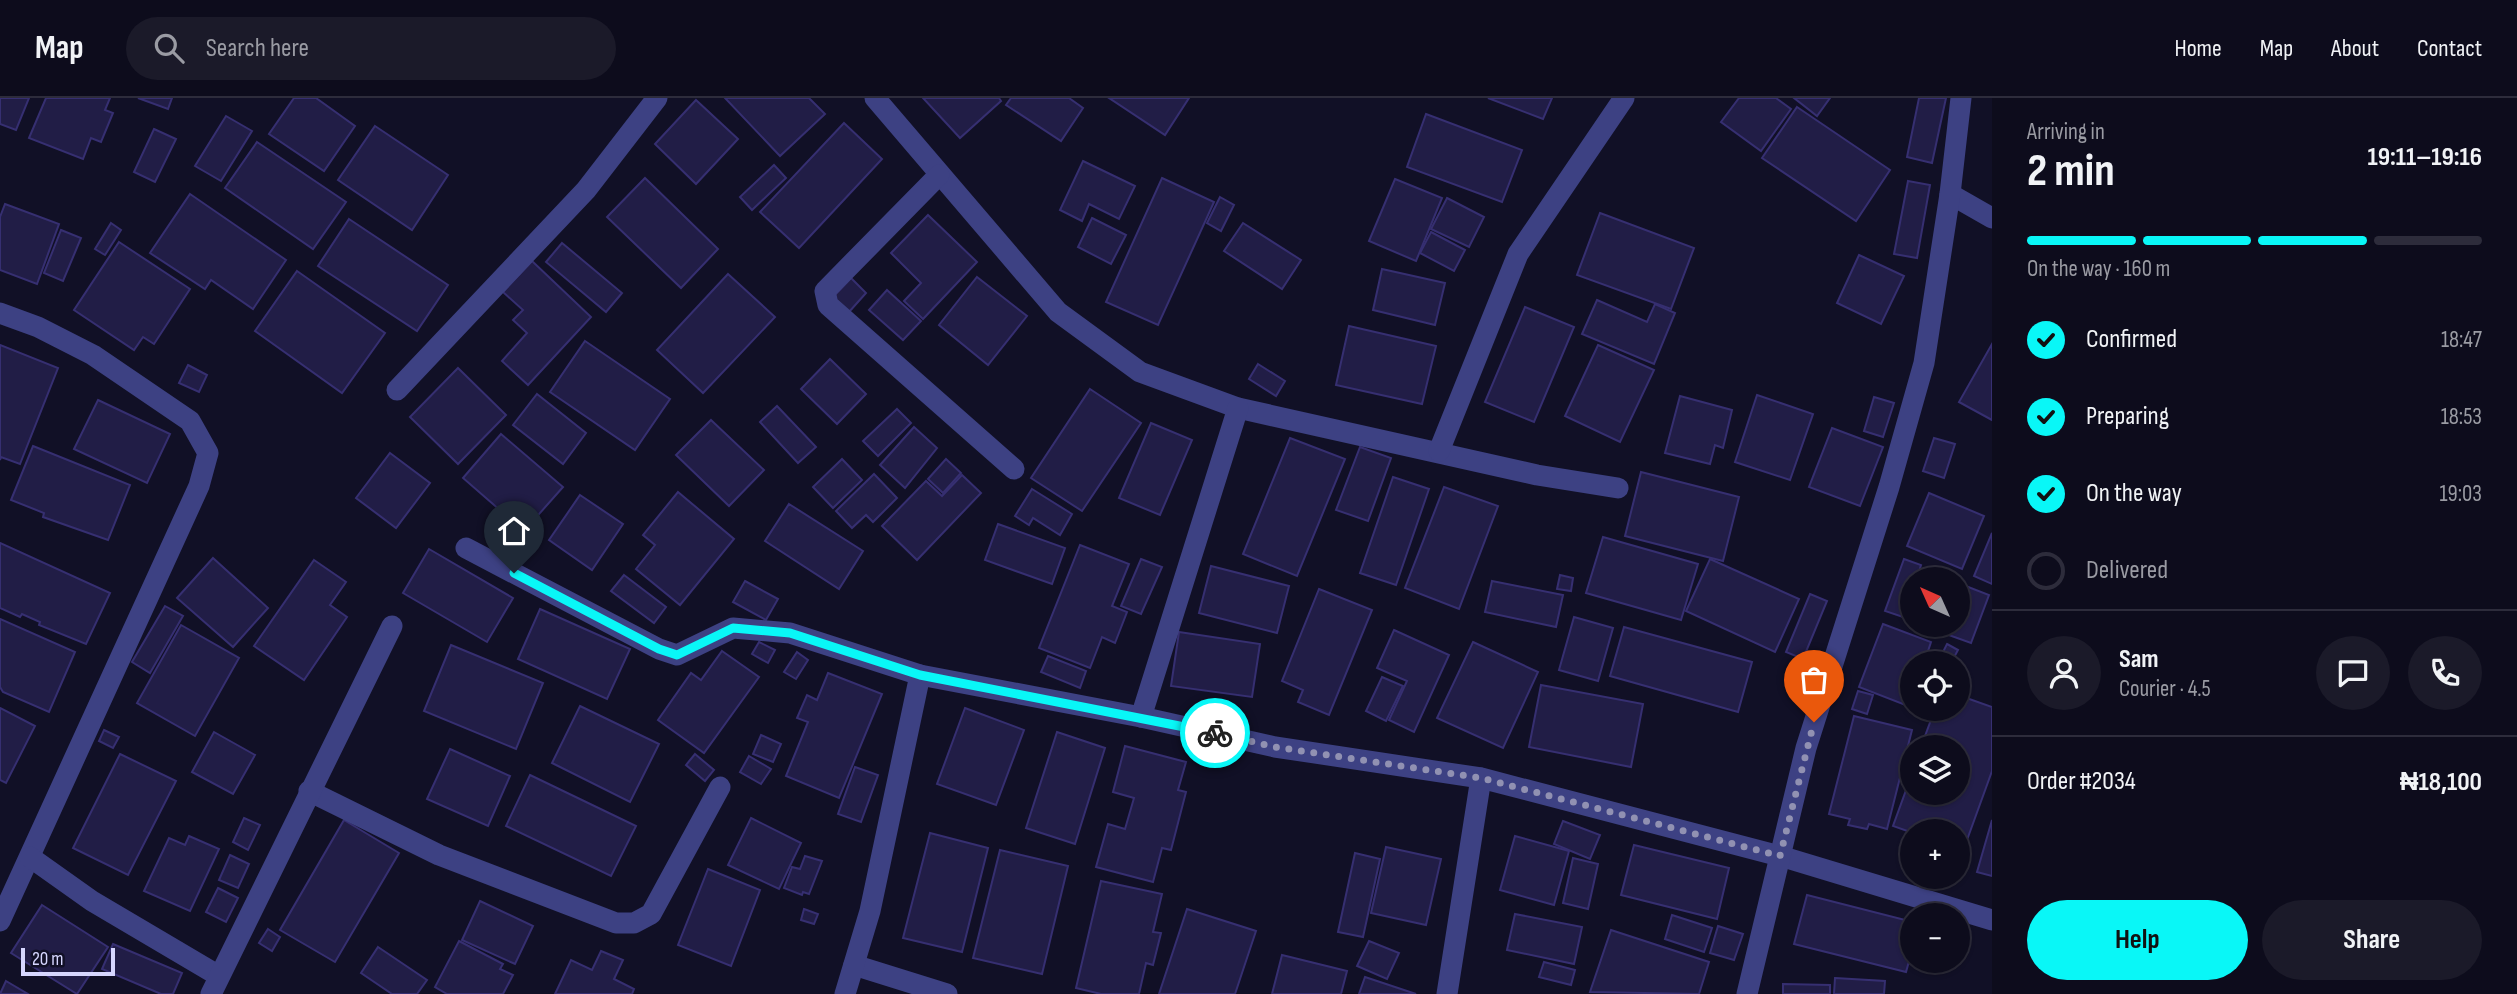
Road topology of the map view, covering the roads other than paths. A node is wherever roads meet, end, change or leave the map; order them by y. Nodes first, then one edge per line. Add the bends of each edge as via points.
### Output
1 (657, 98) edge
2 (875, 98) edge
3 (1624, 98) edge
4 (1961, 98) edge
5 (939, 175) junction
6 (1950, 194) junction
7 (1992, 218) edge
8 (0, 313) edge
9 (397, 390) dead end
10 (1238, 408) junction
11 (1439, 451) junction
12 (1014, 469) dead end
13 (1618, 488) dead end
14 (466, 548) dead end
15 (393, 626) dead end
16 (920, 675) junction
17 (1141, 717) junction
18 (1481, 778) junction
19 (720, 787) dead end
20 (310, 791) junction
21 (1780, 856) junction
22 (30, 857) junction
23 (1992, 920) edge
24 (0, 921) edge
25 (853, 965) junction
26 (215, 985) edge
27 (845, 994) edge
28 (947, 994) edge
29 (1447, 994) edge
30 (1747, 994) edge

1 - 9 street via 586,190
2 - 5 street
3 - 11 street via 1518,254
4 - 6 street
5 - 10 street via 1058,312 1140,372
5 - 12 street via 825,291 828,305
6 - 7 street
6 - 21 street via 1924,363 1806,748
8 - 22 street via 93,355 190,421 208,453 199,486
10 - 11 street
10 - 17 street
11 - 13 street via 1537,475
14 - 16 street via 677,655 733,628 790,633
15 - 20 street
16 - 17 street
16 - 25 street via 870,911
17 - 18 street via 1275,747
18 - 21 street
18 - 29 street
19 - 20 street via 651,914 635,923 616,923 439,855
20 - 26 street
21 - 23 street
21 - 30 street
22 - 24 street
22 - 26 street
25 - 27 street
25 - 28 street

